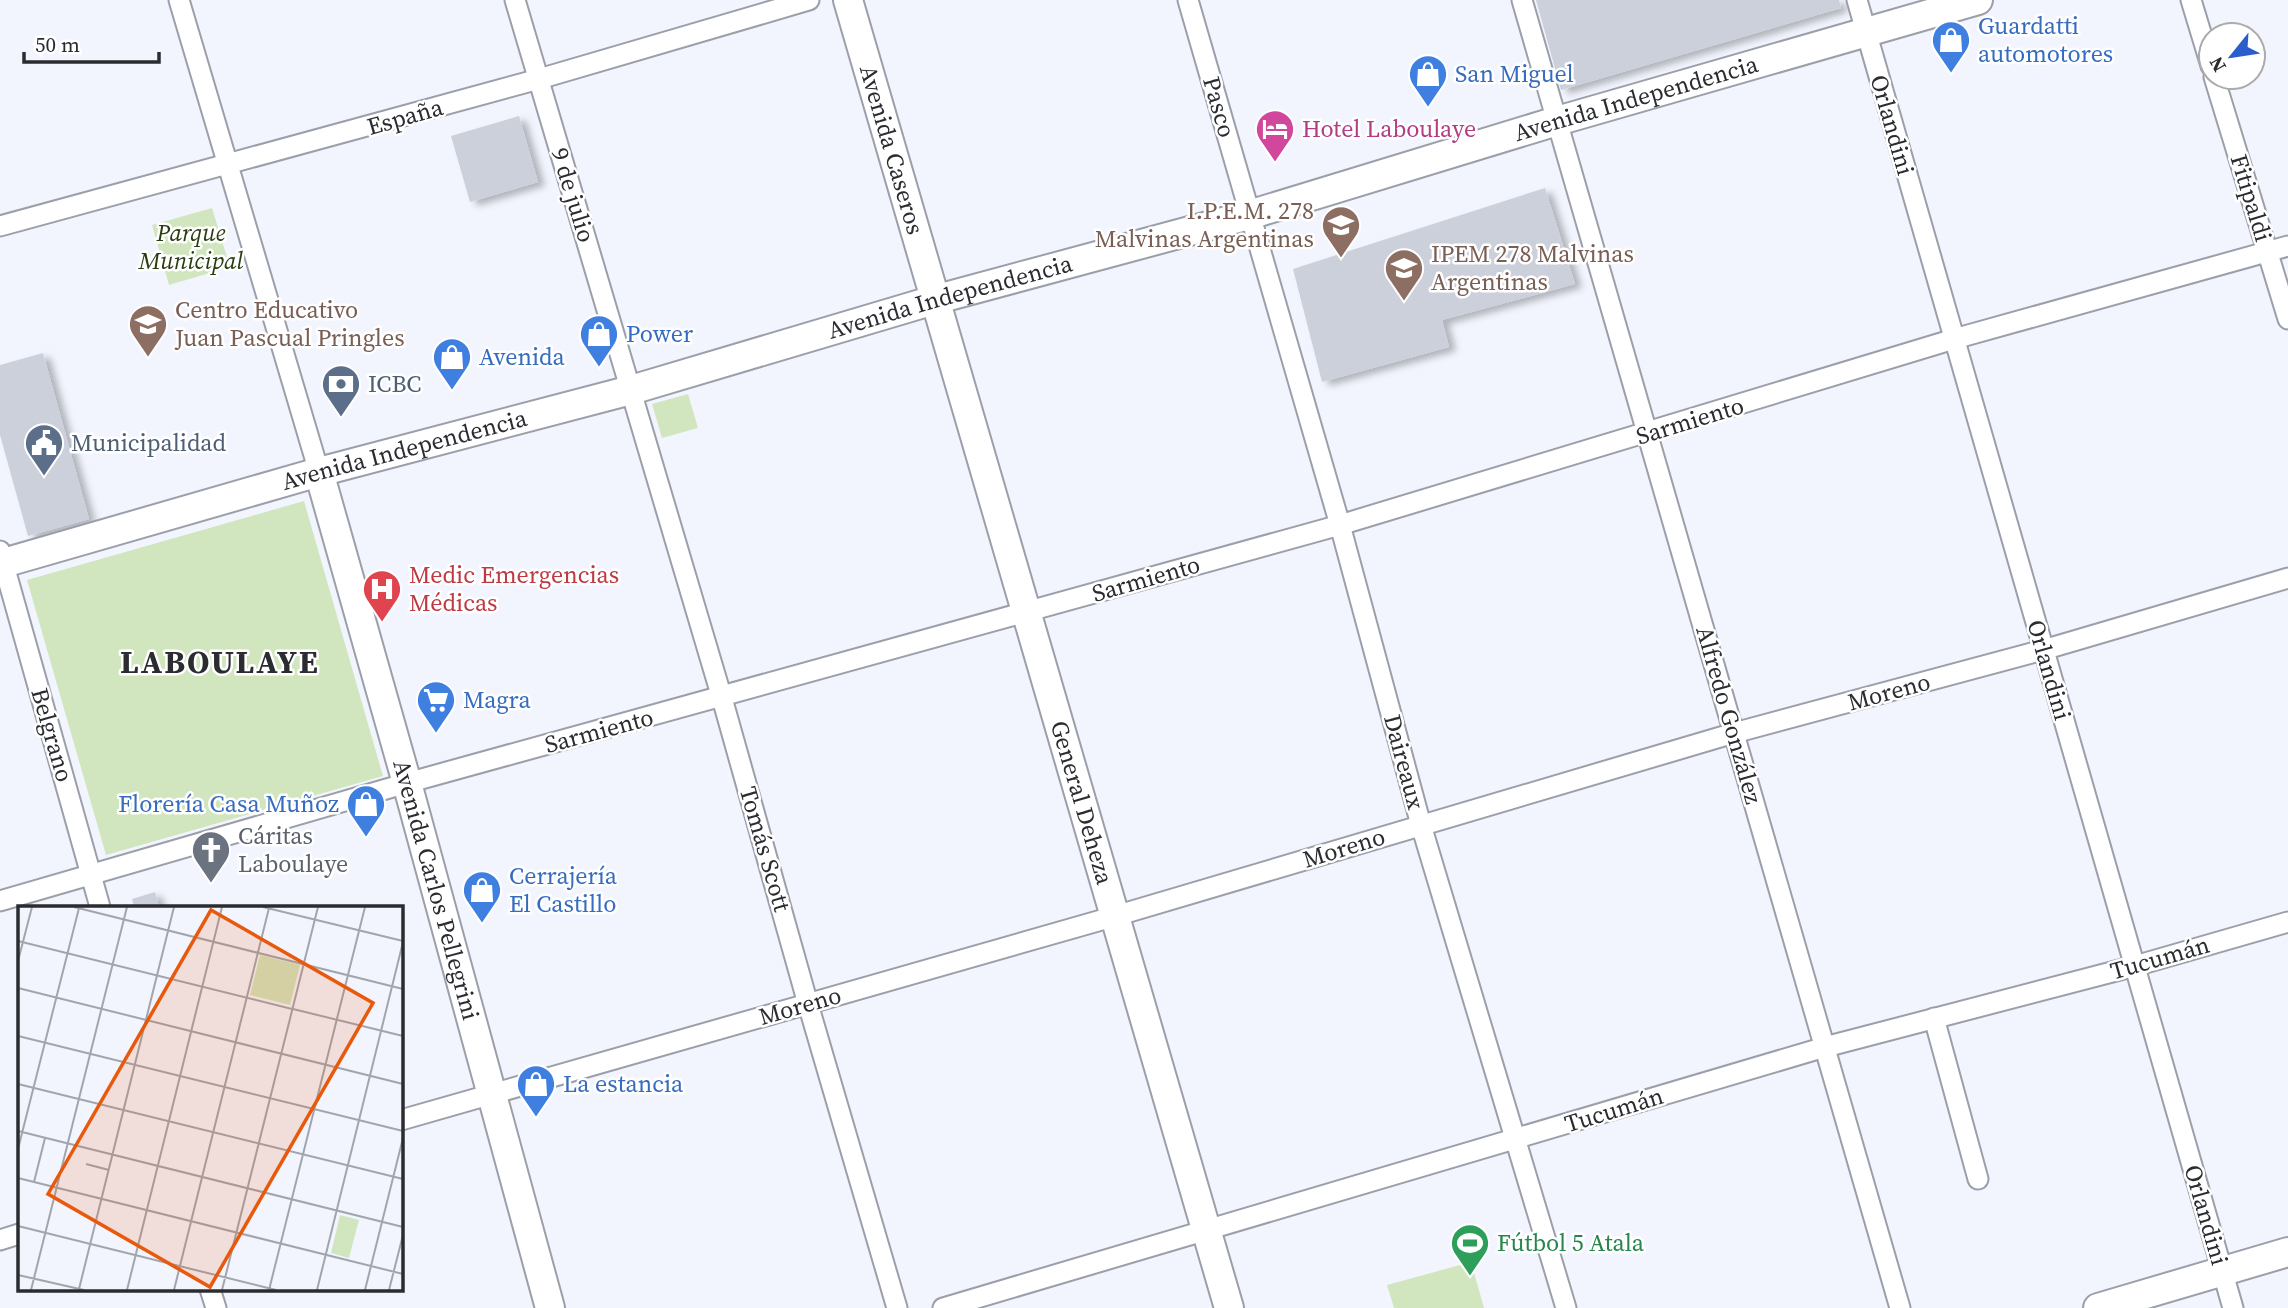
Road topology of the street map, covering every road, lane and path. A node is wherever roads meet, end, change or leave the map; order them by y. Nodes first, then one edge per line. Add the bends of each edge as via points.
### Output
1 (179, 0) edge
2 (515, 0) edge
3 (809, 0) edge
4 (848, 0) edge
5 (1188, 0) edge
6 (1522, 0) edge
7 (1857, 0) edge
8 (1978, 0) edge
9 (2191, 0) edge
10 (2197, 21) edge
11 (1866, 32) junction
12 (539, 79) junction
13 (2218, 91) edge
14 (1557, 121) junction
15 (226, 166) junction
16 (1249, 215) junction
17 (0, 226) edge
18 (2288, 246) edge
19 (2268, 252) junction
20 (934, 300) junction
21 (2288, 319) edge
22 (1954, 339) junction
23 (631, 390) junction
24 (1647, 434) junction
25 (318, 472) junction
26 (1340, 525) junction
27 (1, 559) edge
28 (2288, 578) edge
29 (1024, 613) junction
30 (2043, 650) junction
31 (723, 698) junction
32 (1734, 733) junction
33 (408, 783) junction
34 (1421, 825) junction
35 (91, 874) junction
36 (0, 901) edge
37 (100, 906) edge
38 (1112, 917) junction
39 (2288, 922) edge
40 (2134, 967) junction
41 (808, 1004) junction
42 (1934, 1018) junction
43 (1825, 1047) junction
44 (490, 1094) junction
45 (402, 1120) edge
46 (1515, 1140) junction
47 (1979, 1179) dead end
48 (1207, 1231) junction
49 (18, 1234) edge
50 (0, 1240) edge
51 (2288, 1252) edge
52 (2222, 1271) junction
53 (210, 1290) edge
54 (216, 1308) edge
55 (550, 1308) edge
56 (897, 1308) edge
57 (943, 1308) edge
58 (1229, 1308) edge
59 (1566, 1308) edge
60 (1900, 1308) edge
61 (2098, 1308) edge
62 (2233, 1308) edge

1 - 15 street
2 - 12 street, 9 de julio
3 - 12 street, España
4 - 20 main road, Avenida Caseros
5 - 16 street, Pasco
6 - 14 street, Alfredo González
7 - 11 street, Orlandini
8 - 11 main road, Avenida Independencia
9 - 10 street
11 - 14 main road, Avenida Independencia
11 - 22 street, Orlandini
12 - 15 street, España
12 - 23 street, 9 de julio
13 - 19 street, Fitipaldi
14 - 16 main road, Avenida Independencia
14 - 24 street, Alfredo González
15 - 17 street, España
15 - 25 street
16 - 20 main road, Avenida Independencia
16 - 26 street, Daireaux
18 - 19 street, Sarmiento
19 - 21 street, Fitipaldi
19 - 22 street, Sarmiento
20 - 23 main road, Avenida Independencia
20 - 29 main road, General Deheza
22 - 24 street, Sarmiento
22 - 30 street, Orlandini
23 - 25 main road, Avenida Independencia
23 - 31 street, Tomás Scott
24 - 26 street, Sarmiento
24 - 32 street, Alfredo González
25 - 27 main road, Avenida Independencia
25 - 33 main road, Avenida Carlos Pellegrini
26 - 29 street, Sarmiento
26 - 34 street, Daireaux
27 - 35 street, Belgrano
28 - 30 street, Moreno
29 - 31 street, Sarmiento
29 - 38 main road, General Deheza
30 - 32 street, Moreno
30 - 40 street, Orlandini
31 - 33 street, Sarmiento
31 - 41 street, Tomás Scott
32 - 34 street, Moreno
32 - 43 street, Alfredo González
33 - 35 street, Sarmiento
33 - 44 main road, Avenida Carlos Pellegrini
34 - 38 street, Moreno
34 - 46 street, Daireaux
35 - 36 street, Sarmiento
35 - 37 street, Belgrano
38 - 41 street, Moreno
38 - 48 main road, General Deheza
39 - 40 street, Tucumán
40 - 42 street, Tucumán
40 - 52 street, Orlandini
41 - 44 street, Moreno
41 - 56 street, Tomás Scott
42 - 43 street, Tucumán
42 - 47 street
43 - 46 street, Tucumán
43 - 60 street, Alfredo González
44 - 45 street, Moreno
44 - 55 main road, Avenida Carlos Pellegrini
46 - 48 street, Tucumán
46 - 59 street, Daireaux
48 - 57 street, Tucumán
48 - 58 main road, General Deheza
49 - 50 street
51 - 52 main road
52 - 61 main road
52 - 62 street, Orlandini
53 - 54 street

